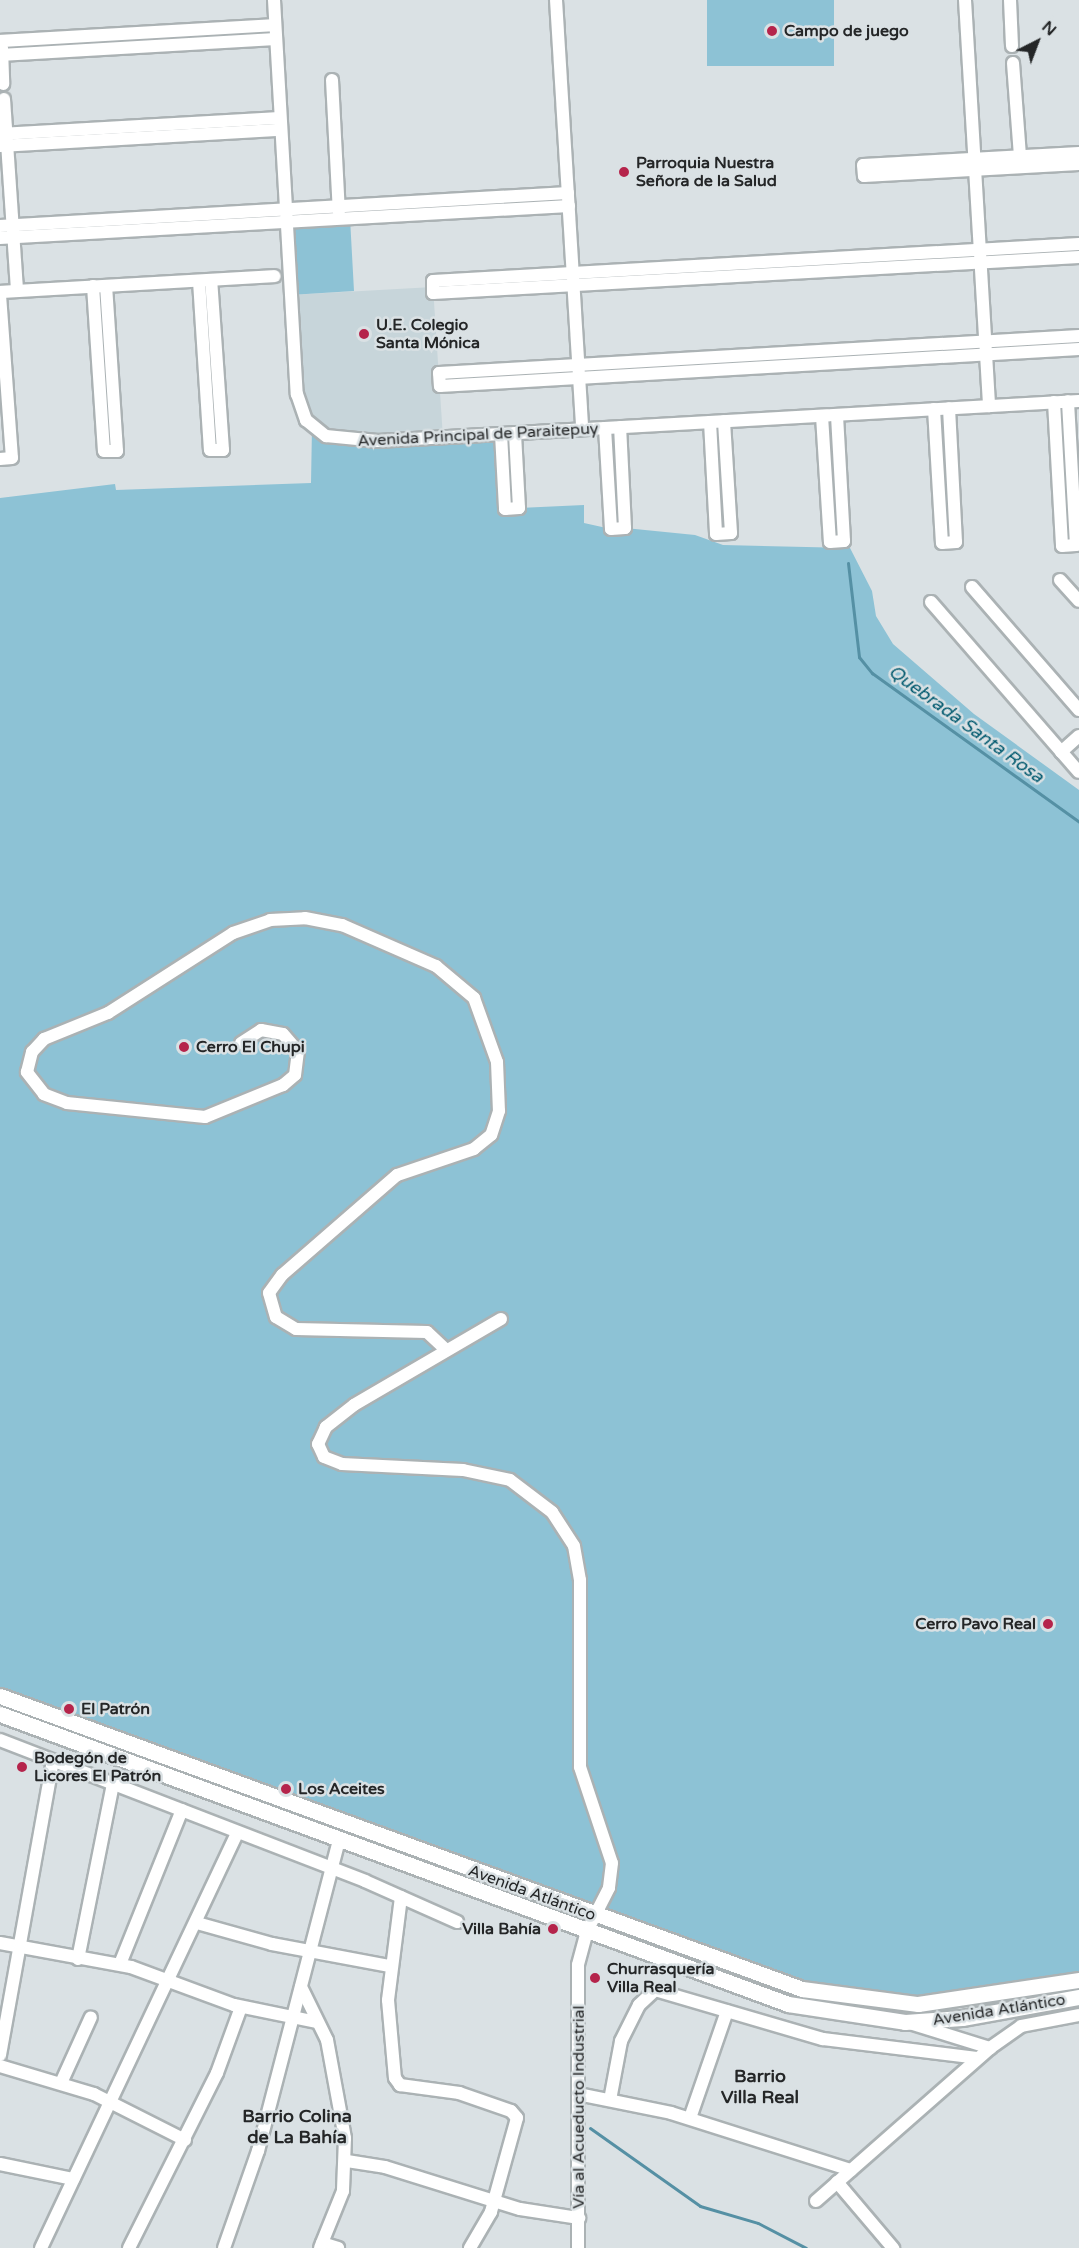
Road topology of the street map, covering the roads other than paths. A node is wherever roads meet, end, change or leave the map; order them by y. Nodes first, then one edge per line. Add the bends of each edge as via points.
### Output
1 (274, 0) edge
2 (556, 0) edge
3 (965, 0) edge
4 (1010, 0) edge
5 (275, 25) junction
6 (141, 33) junction
7 (276, 39) junction
8 (1, 41) edge
9 (1012, 46) dead end
10 (142, 47) junction
11 (1, 55) edge
12 (1013, 63) dead end
13 (332, 80) dead end
14 (3, 84) dead end
15 (4, 99) dead end
16 (280, 124) junction
17 (4, 140) edge
18 (1079, 153) edge
19 (1020, 156) junction
20 (975, 164) junction
21 (1079, 164) edge
22 (568, 193) junction
23 (569, 206) junction
24 (429, 207) junction
25 (339, 213) junction
26 (286, 216) junction
27 (9, 230) edge
28 (0, 238) edge
29 (1079, 244) edge
30 (980, 256) junction
31 (1079, 257) edge
32 (275, 276) dead end
33 (573, 279) junction
34 (205, 280) junction
35 (99, 286) junction
36 (16, 291) junction
37 (0, 293) edge
38 (1079, 336) edge
39 (985, 342) junction
40 (1079, 350) edge
41 (818, 351) junction
42 (986, 355) junction
43 (819, 364) junction
44 (579, 372) junction
45 (1074, 401) edge
46 (1053, 402) junction
47 (989, 406) junction
48 (949, 408) junction
49 (934, 409) junction
50 (837, 415) junction
51 (822, 416) junction
52 (724, 421) junction
53 (710, 422) junction
54 (620, 427) junction
55 (605, 428) junction
56 (582, 429) junction
57 (515, 433) junction
58 (501, 434) junction
59 (0, 459) edge
60 (1060, 580) dead end
61 (972, 587) dead end
62 (1079, 601) edge
63 (931, 602) dead end
64 (1079, 710) edge
65 (1079, 736) edge
66 (1061, 752) junction
67 (1079, 772) edge
68 (241, 1042) dead end
69 (501, 1319) dead end
70 (445, 1349) junction
71 (0, 1695) edge
72 (0, 1714) edge
73 (0, 1740) edge
74 (53, 1761) junction
75 (113, 1784) junction
76 (182, 1810) junction
77 (237, 1832) junction
78 (339, 1839) junction
79 (329, 1867) junction
80 (401, 1897) junction
81 (595, 1916) junction
82 (457, 1922) dead end
83 (197, 1923) junction
84 (586, 1931) junction
85 (0, 1942) edge
86 (18, 1946) junction
87 (308, 1951) junction
88 (78, 1959) junction
89 (120, 1964) junction
90 (390, 1966) junction
91 (1079, 1980) edge
92 (169, 1983) junction
93 (301, 1987) junction
94 (1079, 1997) edge
95 (241, 2007) junction
96 (727, 2011) junction
97 (1079, 2015) edge
98 (91, 2016) dead end
99 (292, 2020) junction
100 (317, 2022) junction
101 (905, 2022) junction
102 (2, 2027) edge
103 (990, 2048) junction
104 (0, 2055) edge
105 (977, 2058) junction
106 (0, 2066) edge
107 (61, 2083) junction
108 (578, 2094) junction
109 (610, 2100) junction
110 (110, 2101) junction
111 (690, 2118) junction
112 (184, 2140) junction
113 (346, 2161) junction
114 (0, 2164) edge
115 (851, 2170) junction
116 (73, 2179) junction
117 (837, 2182) junction
118 (495, 2201) junction
119 (816, 2201) dead end
120 (579, 2218) junction
121 (321, 2246) edge
122 (41, 2248) edge
123 (129, 2248) edge
124 (224, 2248) edge
125 (338, 2248) edge
126 (470, 2248) edge
127 (578, 2248) edge
128 (893, 2248) edge

1 - 5 street, Avenida Principal de Paraitepuy
2 - 22 street
3 - 20 street
4 - 9 street
5 - 6 street
5 - 7 street, Avenida Principal de Paraitepuy
6 - 8 street
6 - 10 street
7 - 10 street
7 - 16 street, Avenida Principal de Paraitepuy
8 - 11 street
10 - 11 street
11 - 14 street
12 - 19 street
13 - 25 street
15 - 17 street
16 - 17 street
16 - 26 street, Avenida Principal de Paraitepuy
17 - 27 street
18 - 19 street
19 - 20 street
20 - 20 street via 863,165 864,176
20 - 21 street
20 - 30 street
22 - 23 street
22 - 24 street
23 - 24 street
23 - 33 street
24 - 25 street
25 - 26 street
26 - 27 street
26 - 58 street, Avenida Principal de Paraitepuy via 297,394 312,427 353,442
27 - 28 street
27 - 36 street
29 - 30 street
30 - 31 street
30 - 33 street
30 - 39 street
32 - 34 street
33 - 33 street via 433,281 433,293
33 - 44 street
34 - 34 street via 210,450 223,450
34 - 35 street
35 - 35 street via 104,451 117,451
35 - 36 street
36 - 37 street
37 - 59 street via 12,458
38 - 39 street
39 - 41 street
39 - 42 street
40 - 42 street
41 - 43 street
41 - 44 street
42 - 43 street
42 - 47 street
43 - 44 street
44 - 44 street via 439,373 440,386
44 - 56 street
45 - 46 street, Avenida Principal de Paraitepuy
45 - 46 street via 1076,545 1062,546
46 - 47 street, Avenida Principal de Paraitepuy
47 - 48 street, Avenida Principal de Paraitepuy
48 - 49 street, Avenida Principal de Paraitepuy
48 - 49 street via 956,542 942,543
49 - 50 street, Avenida Principal de Paraitepuy
50 - 51 street, Avenida Principal de Paraitepuy
50 - 51 street via 844,541 830,542
51 - 52 street, Avenida Principal de Paraitepuy
52 - 53 street, Avenida Principal de Paraitepuy
52 - 53 street via 730,533 716,534
53 - 54 street, Avenida Principal de Paraitepuy
54 - 55 street, Avenida Principal de Paraitepuy
54 - 55 street via 625,528 611,529
55 - 56 street, Avenida Principal de Paraitepuy
56 - 57 street, Avenida Principal de Paraitepuy
57 - 58 street, Avenida Principal de Paraitepuy
57 - 58 street via 519,508 505,509
60 - 62 street
61 - 64 street
63 - 66 street
65 - 66 street
66 - 67 street
68 - 70 street via 261,1030 283,1034 298,1051 298,1069 283,1086 205,1117 67,1103 44,1094 27,1072 29,1059 44,1039 108,1013 233,933 270,920 305,918 342,925 436,966 474,998 497,1062 499,1111 491,1135 474,1149 397,1175 282,1275 269,1293 276,1317 296,1329 426,1332
69 - 70 street
70 - 81 street, Vía al Acueducto Industrial via 334,1419 321,1433 319,1450 342,1464 495,1474 530,1491 569,1535 580,1580 580,1767 612,1863 609,1888
71 - 81 main road, Avenida Atlántico
72 - 78 main road, Avenida Atlántico
73 - 74 street
74 - 75 street
74 - 86 street
75 - 76 street
75 - 88 street
76 - 77 street
76 - 89 street
77 - 79 street
77 - 83 street
78 - 79 street
78 - 84 main road, Avenida Atlántico
79 - 80 street
79 - 87 street
80 - 82 street
80 - 90 street
81 - 84 street, Vía al Acueducto Industrial
81 - 91 main road, Avenida Atlántico via 782,1984 863,2001 933,2003
83 - 87 street
83 - 92 street
84 - 101 main road, Avenida Atlántico via 788,2004
84 - 108 street, Vía al Acueducto Industrial via 578,1965
85 - 86 street
86 - 88 street
86 - 102 street
87 - 90 street
87 - 93 street
88 - 89 street
89 - 92 street
90 - 118 street via 397,2082 459,2093 511,2111 517,2118
92 - 95 street
92 - 110 street
93 - 99 street
93 - 100 street
94 - 101 main road, Avenida Atlántico via 962,2019
95 - 99 street
95 - 112 street via 218,2073
96 - 105 street via 848,2043
96 - 109 street via 661,1990 649,1991 621,2041
96 - 111 street
97 - 103 street via 1021,2026
98 - 107 street
99 - 100 street
99 - 124 street via 247,2189
100 - 113 street via 337,2080
101 - 103 street
102 - 104 street
103 - 105 street
105 - 115 street
106 - 107 street
107 - 110 street
108 - 109 street
108 - 120 street, Vía al Acueducto Industrial
109 - 111 street
110 - 112 street
110 - 116 street
111 - 115 street
112 - 123 street
113 - 118 street via 385,2167
113 - 121 street via 343,2191
114 - 116 street
115 - 117 street
116 - 122 street
117 - 119 street
117 - 128 street
118 - 120 street
118 - 126 street
120 - 127 street, Vía al Acueducto Industrial
121 - 125 street

